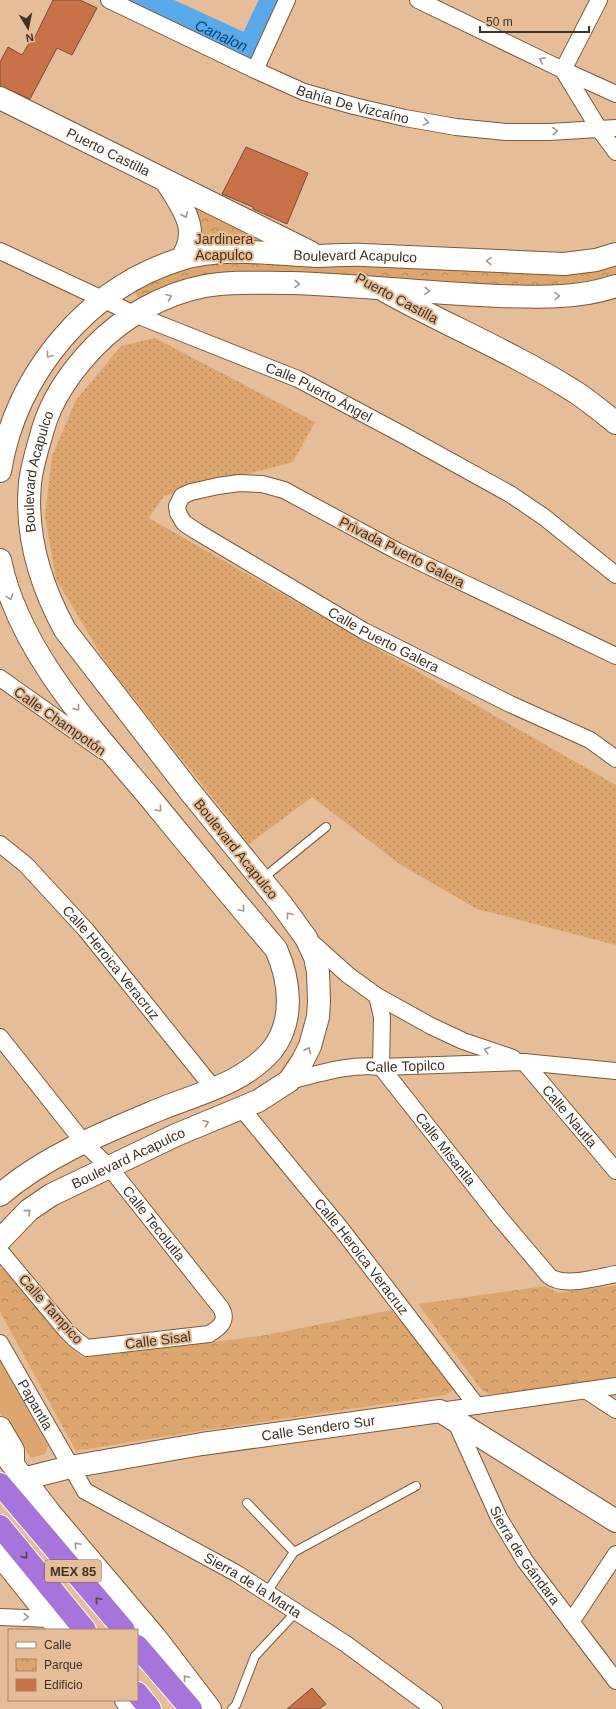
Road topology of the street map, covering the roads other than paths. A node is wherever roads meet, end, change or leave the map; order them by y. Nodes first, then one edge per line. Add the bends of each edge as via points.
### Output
1 (109, 0) edge
2 (287, 0) edge
3 (418, 0) edge
4 (599, 0) edge
5 (255, 70) junction
6 (563, 70) junction
7 (616, 94) edge
8 (0, 98) edge
9 (616, 128) edge
10 (599, 129) junction
11 (616, 152) edge
12 (166, 181) junction
13 (0, 251) edge
14 (616, 254) edge
15 (319, 256) junction
16 (181, 259) junction
17 (528, 263) junction
18 (616, 286) edge
19 (380, 288) junction
20 (529, 297) junction
21 (104, 299) junction
22 (134, 314) junction
23 (616, 423) edge
24 (0, 471) edge
25 (182, 496) joint
26 (0, 560) edge
27 (616, 575) edge
28 (616, 656) edge
29 (0, 678) edge
30 (616, 759) edge
31 (120, 763) junction
32 (326, 827) dead end
33 (0, 844) edge
34 (261, 879) junction
35 (306, 938) junction
36 (348, 975) junction
37 (319, 984) junction
38 (377, 996) junction
39 (287, 1010) junction
40 (0, 1037) edge
41 (524, 1062) junction
42 (381, 1067) junction
43 (616, 1071) edge
44 (289, 1081) junction
45 (214, 1089) junction
46 (242, 1109) junction
47 (84, 1143) junction
48 (110, 1168) junction
49 (616, 1171) edge
50 (0, 1195) edge
51 (0, 1240) edge
52 (0, 1251) edge
53 (616, 1274) edge
54 (224, 1321) joint
55 (0, 1343) edge
56 (87, 1348) joint
57 (616, 1386) edge
58 (587, 1391) junction
59 (477, 1406) junction
60 (616, 1410) edge
61 (447, 1415) junction
62 (0, 1428) edge
63 (12, 1464) edge
64 (70, 1467) junction
65 (0, 1484) edge
66 (416, 1486) dead end
67 (247, 1503) dead end
68 (616, 1521) edge
69 (0, 1526) edge
70 (294, 1552) junction
71 (616, 1554) edge
72 (0, 1555) edge
73 (267, 1592) junction
74 (297, 1611) junction
75 (0, 1617) edge
76 (571, 1622) junction
77 (57, 1624) edge
78 (84, 1629) edge
79 (123, 1629) edge
80 (138, 1647) edge
81 (616, 1681) edge
82 (129, 1703) edge
83 (150, 1709) edge
84 (191, 1709) edge
85 (210, 1709) edge
86 (232, 1709) edge
87 (434, 1709) edge

1 - 5 street, Bahía De Vizcaíno
2 - 5 street
6 -> 3 street
4 - 6 street
5 -> 10 street, Bahía De Vizcaíno via 304,92 354,106 448,126 506,132
6 - 7 street
6 - 10 street
8 - 12 main road, Puerto Castilla
9 - 10 street, Bahía De Vizcaíno
10 - 11 street
12 - 15 main road, Puerto Castilla
12 -> 16 main road via 181,204 190,226 190,242
13 - 21 street, Calle Puerto Ángel
14 - 17 main road, Boulevard Acapulco via 580,263
15 - 16 main road, Boulevard Acapulco via 237,252
17 -> 15 main road, Boulevard Acapulco via 362,255
15 - 19 main road, Puerto Castilla
16 - 21 main road, Boulevard Acapulco via 128,283
17 - 20 main road
20 -> 18 main road, Boulevard Acapulco via 574,295
19 -> 20 main road, Boulevard Acapulco
22 -> 19 main road, Boulevard Acapulco via 181,293 220,284 323,284
19 - 23 main road, Puerto Castilla via 421,312 542,372 573,390
21 - 22 street, Calle Puerto Ángel
21 -> 24 main road, Boulevard Acapulco via 74,325 43,364 23,398 6,443
22 - 27 street, Calle Puerto Ángel via 298,379 405,436 510,494 544,517
22 - 34 main road, Boulevard Acapulco via 103,338 75,368 61,388 45,420 30,481 32,538 41,578 65,630
25 - 28 street, Privada Puerto Galera via 239,483 262,484 284,490 397,552
25 - 30 street, Calle Puerto Galera via 176,506 178,513 184,523 196,531 364,631 510,704 590,740
26 -> 31 main road via 4,581 28,636 65,693
29 - 31 street, Calle Champotón
31 -> 39 main road via 276,949 287,981
32 - 34 lane
33 - 45 street, Calle Heroica Veracruz via 26,865 86,930
35 -> 34 main road, Boulevard Acapulco
35 - 36 street, Calle Topilco
35 - 37 main road, Boulevard Acapulco via 314,957
36 - 37 street via 330,977
36 - 38 street, Calle Topilco
37 - 39 main road
44 -> 37 main road, Boulevard Acapulco via 303,1060 314,1032 318,1017
41 -> 38 street, Calle Topilco via 464,1041
38 - 42 street via 382,1017
39 - 45 main road via 280,1036 268,1053 241,1076
40 - 47 street, Calle Tecolutla
41 - 42 street, Calle Topilco
41 - 43 street, Calle Topilco
41 - 49 street, Calle Nautla
42 - 44 street, Calle Topilco via 350,1068
42 - 53 street, Calle Misantla via 499,1217 549,1276 558,1281 568,1282
44 - 46 main road, Boulevard Acapulco
45 - 47 main road via 158,1110
48 -> 46 main road, Boulevard Acapulco via 176,1135
46 - 59 street, Calle Heroica Veracruz via 342,1230
47 - 48 street, Calle Tecolutla
47 - 50 main road via 38,1167
51 -> 48 main road, Boulevard Acapulco via 30,1210 50,1195
48 - 54 street, Calle Tecolutla via 221,1308
52 - 56 street, Calle Tampico via 65,1329
54 - 56 street, Calle Sisal via 209,1334
55 - 64 street, Papantla
57 - 58 street, Calle Sendero Sur
58 - 59 street, Calle Sendero Sur
58 - 60 street
59 - 61 street, Calle Sendero Sur
61 - 64 main road, Calle Sendero Sur via 202,1444
61 - 68 main road
61 - 76 street, Sierra de Gándara via 499,1518 525,1561
62 - 63 main road via 12,1450
63 - 64 main road, Calle Sendero Sur
85 -> 63 main road via 133,1610 50,1513
64 - 73 street, Sierra de la Marta via 85,1491
79 -> 65 highway, MEX 85
66 - 70 lane
67 - 70 lane
69 -> 78 highway, MEX 85
70 - 73 lane
71 - 76 street
72 - 77 main road
73 - 74 street, Sierra de la Marta
74 - 86 lane via 255,1656 236,1705
74 - 87 street, Sierra de la Marta
75 -> 77 street
76 - 81 street, Sierra de Gándara
80 - 84 highway
82 - 83 highway

